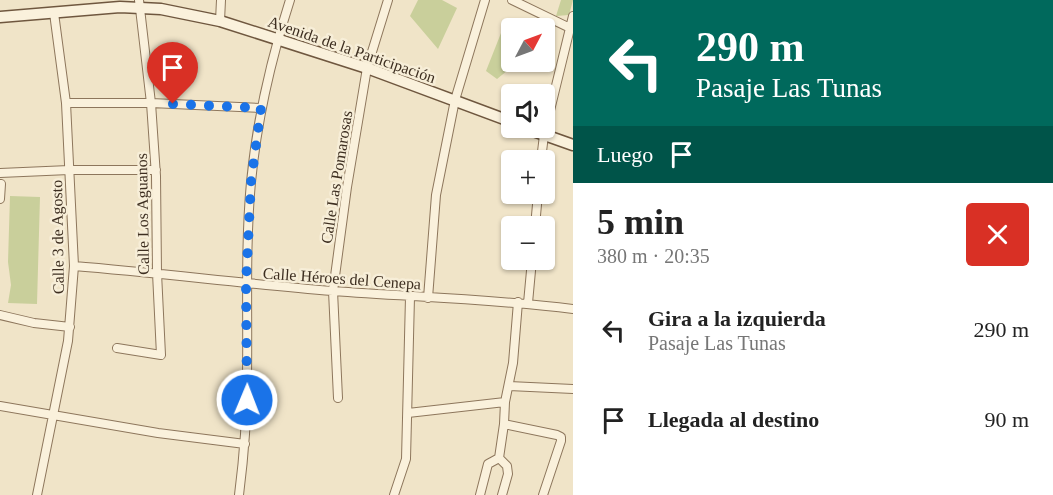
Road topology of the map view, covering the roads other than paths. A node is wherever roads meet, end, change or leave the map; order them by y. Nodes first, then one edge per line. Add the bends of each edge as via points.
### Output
1 (221, 0) edge
2 (290, 0) edge
3 (388, 0) edge
4 (485, 0) edge
5 (512, 0) edge
6 (140, 4) edge
7 (54, 13) junction
8 (573, 16) edge
9 (0, 17) edge
10 (220, 21) junction
11 (571, 29) edge
12 (277, 39) junction
13 (367, 68) junction
14 (555, 92) edge
15 (455, 100) junction
16 (66, 103) junction
17 (151, 103) junction
18 (261, 108) junction
19 (501, 118) edge
20 (553, 138) edge
21 (573, 145) edge
22 (69, 170) junction
23 (156, 170) junction
24 (0, 173) edge
25 (1, 184) edge
26 (0, 199) edge
27 (74, 266) junction
28 (531, 270) edge
29 (157, 273) junction
30 (246, 284) junction
31 (333, 291) junction
32 (410, 297) junction
33 (428, 298) junction
34 (518, 302) junction
35 (528, 303) junction
36 (573, 309) edge
37 (0, 315) edge
38 (70, 327) junction
39 (117, 348) dead end
40 (509, 386) junction
41 (573, 388) edge
42 (338, 398) dead end
43 (505, 402) junction
44 (0, 406) edge
45 (408, 412) junction
46 (54, 415) junction
47 (504, 424) junction
48 (245, 444) junction
49 (499, 458) junction
50 (37, 495) edge
51 (239, 495) edge
52 (394, 495) edge
53 (480, 495) edge
54 (502, 495) edge
55 (543, 495) edge

1 - 10 street
2 - 12 street
3 - 13 street, Calle Las Pomarosas
4 - 15 street
5 - 11 street
6 - 7 main road, Avenida de la Participación
6 - 10 main road, Avenida de la Participación
6 - 17 street, Calle Los Aguanos
7 - 9 main road, Avenida de la Participación
7 - 16 street, Calle 3 de Agosto
8 - 11 street
10 - 12 main road, Avenida de la Participación
11 - 14 street
12 - 13 main road, Avenida de la Participación
12 - 18 street
13 - 15 main road, Avenida de la Participación
13 - 31 street, Calle Las Pomarosas
15 - 19 main road, Avenida de la Participación
15 - 33 street via 436,195
16 - 17 street
16 - 22 street, Calle 3 de Agosto
17 - 18 street
17 - 23 street, Calle Los Aguanos
18 - 30 street via 251,182
20 - 21 main road
22 - 23 street
22 - 24 street
22 - 27 street, Calle 3 de Agosto
23 - 29 street, Calle Los Aguanos
25 - 26 street
27 - 29 street, Calle Héroes del Cenepa
27 - 38 street, Calle 3 de Agosto
28 - 35 street
29 - 30 street, Calle Héroes del Cenepa
29 - 39 street, Calle Los Aguanos via 161,355
30 - 31 street, Calle Héroes del Cenepa
30 - 48 street
31 - 32 street, Calle Héroes del Cenepa
31 - 42 street, Calle Las Pomarosas
32 - 33 street, Calle Héroes del Cenepa
32 - 45 street
33 - 34 street, Calle Héroes del Cenepa
34 - 35 street, Calle Héroes del Cenepa
34 - 40 street
35 - 36 street, Calle Héroes del Cenepa
37 - 38 street
38 - 46 street, Calle 3 de Agosto
40 - 41 street
40 - 43 street
43 - 45 street
43 - 47 street
44 - 46 street
45 - 52 street via 406,459
46 - 48 street
46 - 50 street, Calle 3 de Agosto
47 - 49 street
47 - 55 street via 561,437
48 - 51 street
49 - 53 street via 488,464
49 - 54 street via 507,466 508,474

